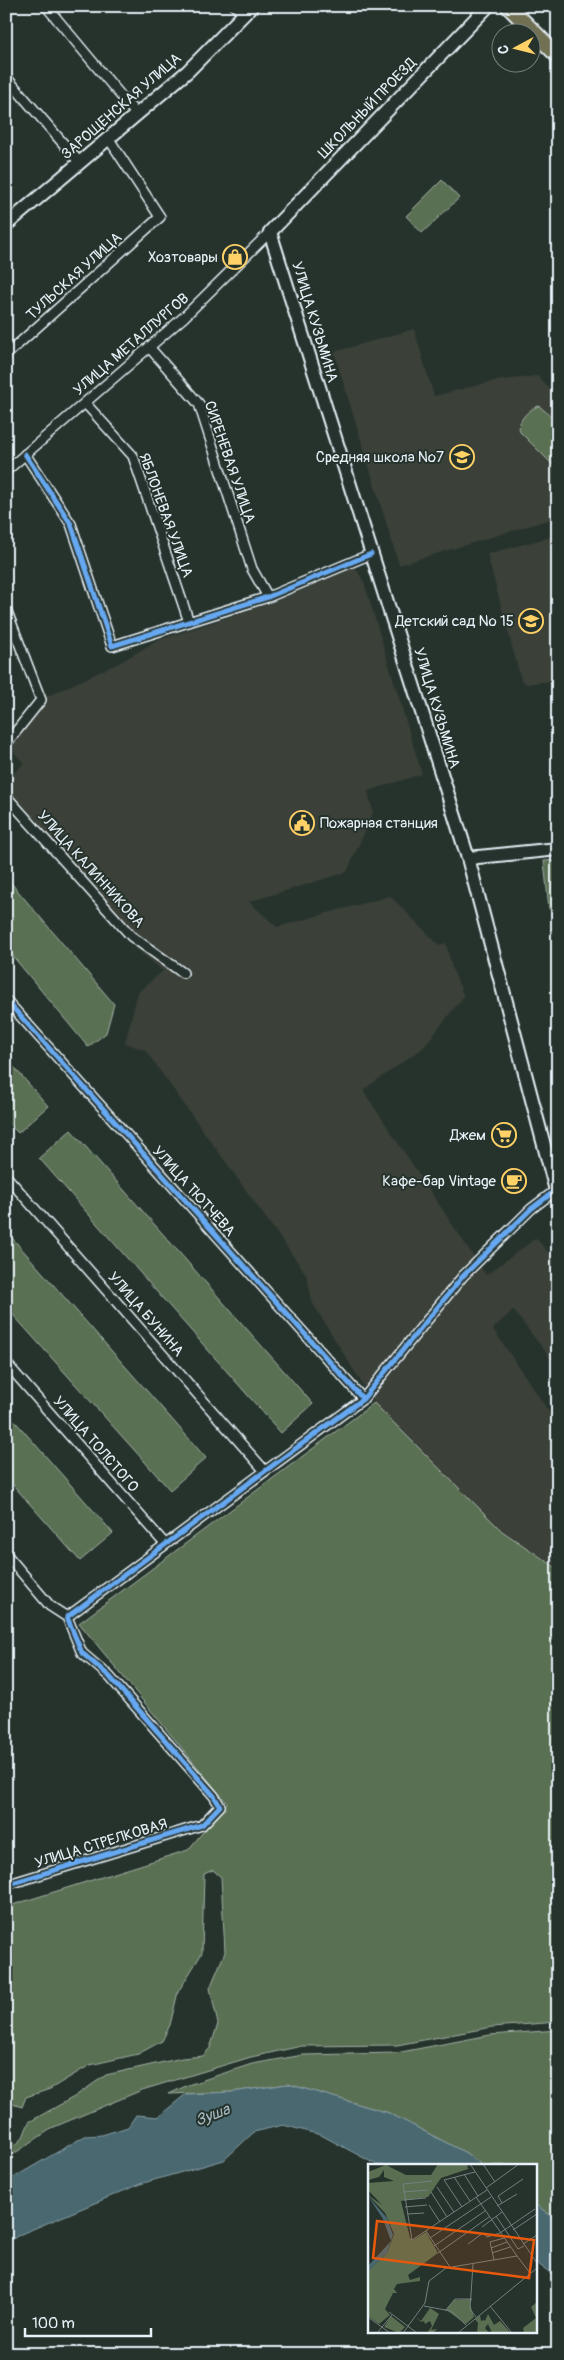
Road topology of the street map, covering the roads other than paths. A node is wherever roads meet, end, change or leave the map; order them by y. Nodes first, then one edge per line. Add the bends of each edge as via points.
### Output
1 (46, 6) edge
2 (488, 6) edge
3 (508, 6) edge
4 (244, 9) edge
5 (558, 56) edge
6 (6, 77) edge
7 (137, 115) junction
8 (109, 139) junction
9 (80, 163) junction
10 (6, 225) edge
11 (270, 232) junction
12 (149, 347) junction
13 (6, 355) edge
14 (85, 403) junction
15 (26, 454) junction
16 (6, 471) edge
17 (371, 554) junction
18 (268, 597) junction
19 (6, 609) edge
20 (188, 622) junction
21 (6, 744) edge
22 (6, 796) edge
23 (558, 849) edge
24 (468, 858) junction
25 (183, 973) dead end
26 (6, 1000) edge
27 (6, 1176) edge
28 (557, 1194) edge
29 (6, 1362) edge
30 (363, 1399) junction
31 (265, 1471) junction
32 (166, 1544) junction
33 (6, 1554) edge
34 (67, 1617) junction
35 (6, 1885) edge

1 - 7 street
2 - 11 main road, ШКОЛЬНЫЙ ПРОЕЗД
3 - 5 main road
4 - 7 main road, ЗАРОЩЕНСКАЯ УЛИЦА via 188,71
6 - 9 street
7 - 8 main road, ЗАРОЩЕНСКАЯ УЛИЦА
8 - 9 main road, ЗАРОЩЕНСКАЯ УЛИЦА
8 - 13 street, ТУЛЬСКАЯ УЛИЦА via 160,217
9 - 10 main road, ЗАРОЩЕНСКАЯ УЛИЦА
11 - 12 street, УЛИЦА МЕТАЛЛУРГОВ
11 - 17 main road, УЛИЦА КУЗЬМИНА
12 - 14 street, УЛИЦА МЕТАЛЛУРГОВ
12 - 18 street, СИРЕНЕВАЯ УЛИЦА via 199,404 252,569
14 - 15 street, УЛИЦА МЕТАЛЛУРГОВ
14 - 20 street, ЯБЛОНЕВАЯ УЛИЦА via 133,456
15 - 16 street, УЛИЦА МЕТАЛЛУРГОВ
15 - 20 street via 71,524 112,646
17 - 18 street
17 - 24 main road, УЛИЦА КУЗЬМИНА
18 - 20 street
19 - 21 street via 42,700
22 - 25 street, УЛИЦА КАЛИННИКОВА via 131,936
23 - 24 main road
24 - 28 main road, УЛИЦА КУЗЬМИНА
26 - 30 street, УЛИЦА ТЮТЧЕВА
27 - 31 street, УЛИЦА БУНИНА
28 - 30 street via 530,1209 463,1276
29 - 32 street, УЛИЦА ТОЛСТОГО
30 - 31 street
31 - 32 street
32 - 34 street
33 - 34 street via 50,1606
34 - 35 street, УЛИЦА СТРЕЛКОВАЯ via 82,1653 109,1676 220,1806 202,1824

